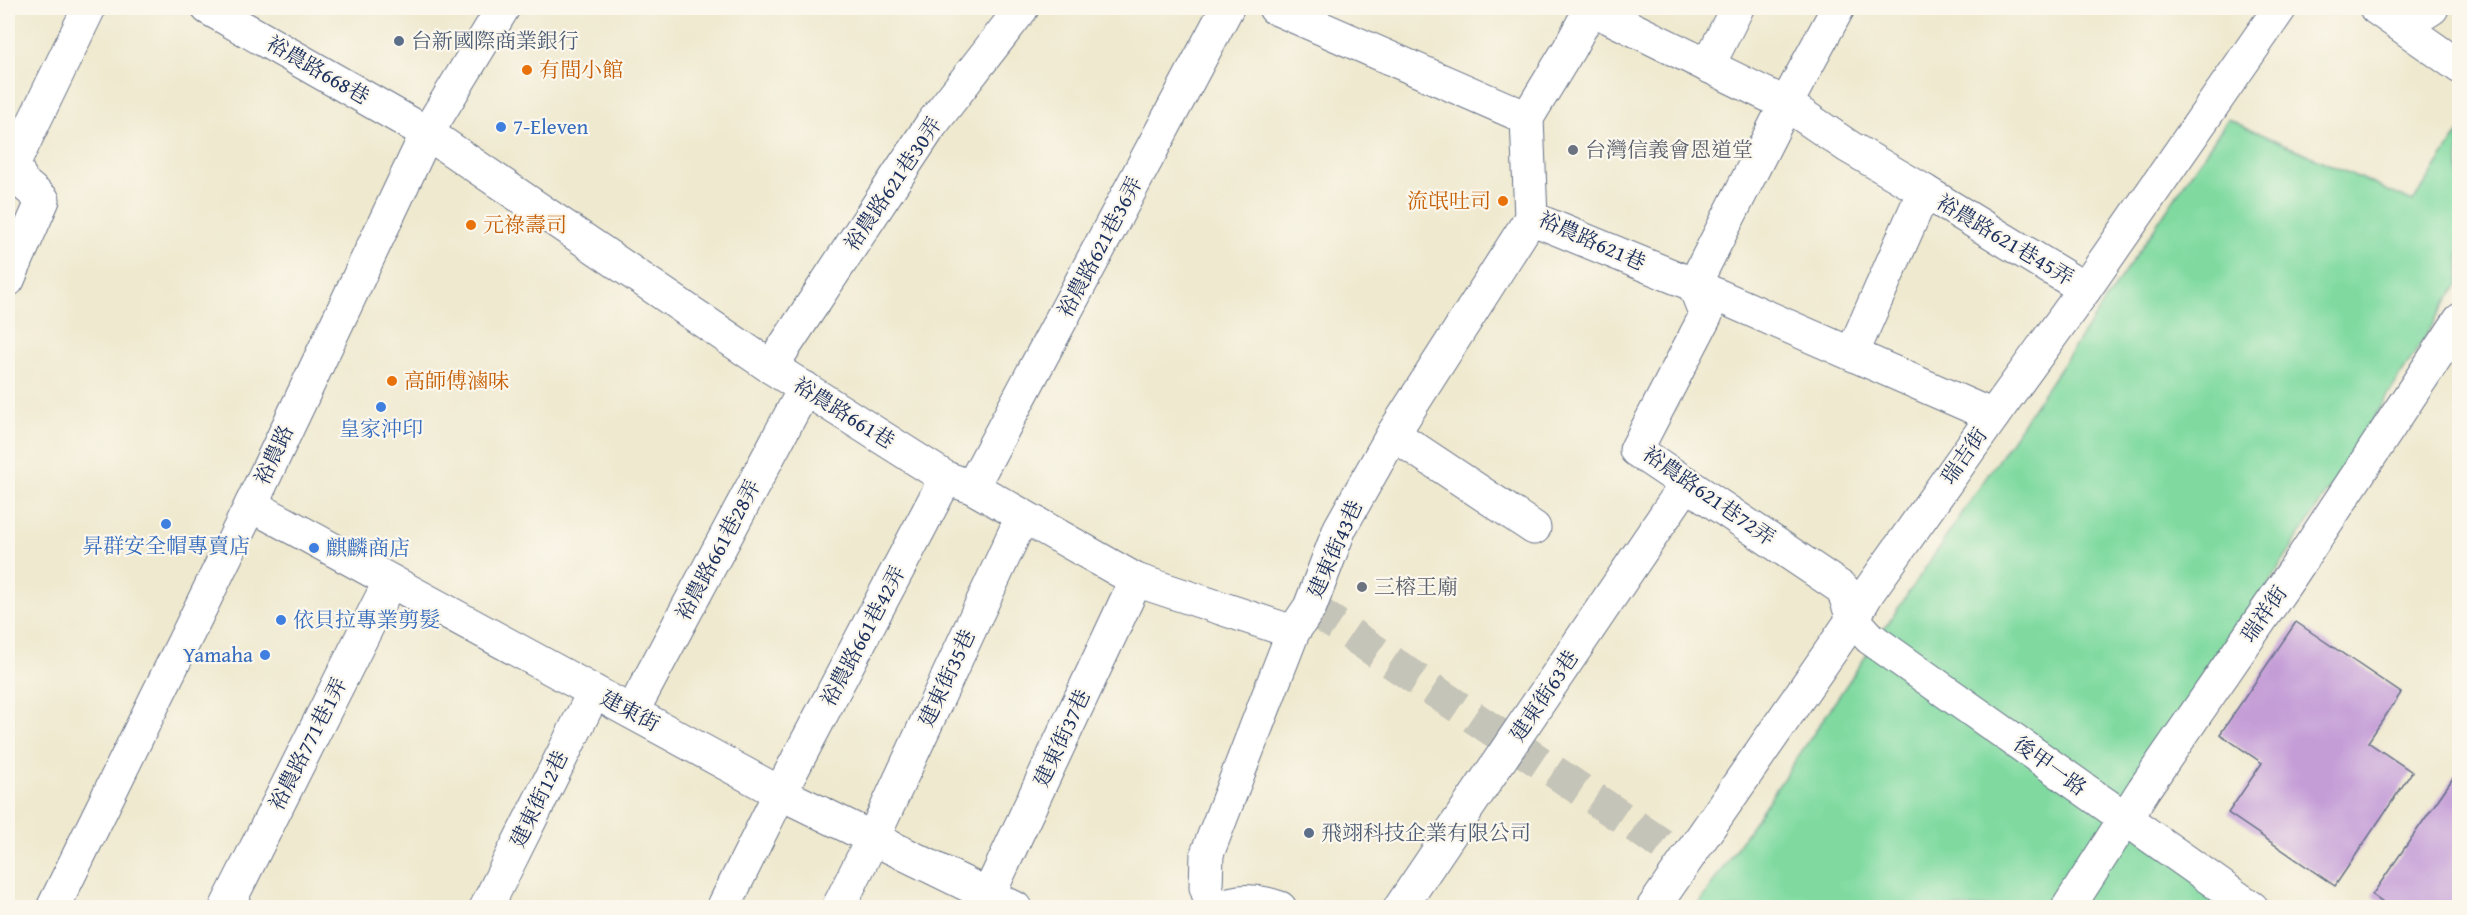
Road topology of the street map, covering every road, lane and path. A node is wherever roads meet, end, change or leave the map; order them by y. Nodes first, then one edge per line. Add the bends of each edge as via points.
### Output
1 (89, 8) edge
2 (208, 8) edge
3 (503, 8) edge
4 (1022, 8) edge
5 (1227, 8) edge
6 (1275, 8) edge
7 (1591, 8) edge
8 (1737, 8) edge
9 (1838, 8) edge
10 (2280, 8) edge
11 (2376, 8) edge
12 (2432, 8) edge
13 (2404, 26) junction
14 (1708, 66) junction
15 (2460, 67) edge
16 (1786, 104) junction
17 (1527, 118) junction
18 (427, 133) junction
19 (1924, 191) junction
20 (1531, 218) junction
21 (8, 280) edge
22 (1694, 285) junction
23 (2085, 289) junction
24 (2460, 320) edge
25 (1852, 354) junction
26 (771, 367) junction
27 (805, 388) junction
28 (1993, 416) junction
29 (1393, 434) junction
30 (959, 483) junction
31 (1687, 483) junction
32 (251, 505) junction
33 (1022, 517) junction
34 (1534, 528) dead end
35 (1136, 580) junction
36 (390, 581) junction
37 (1853, 619) junction
38 (1293, 632) junction
39 (594, 692) junction
40 (632, 711) junction
41 (780, 793) junction
42 (2126, 819) junction
43 (873, 838) junction
44 (1004, 904) edge
45 (53, 908) edge
46 (226, 908) edge
47 (486, 908) edge
48 (723, 908) edge
49 (838, 908) edge
50 (1213, 908) edge
51 (1220, 908) edge
52 (1280, 908) edge
53 (1400, 908) edge
54 (1653, 908) edge
55 (2068, 908) edge
56 (2252, 908) edge

1 - 21 street via 14,163 22,182 43,200
2 - 18 street, 裕農路668巷
3 - 18 street, 裕農路
4 - 26 street, 裕農路621巷30弄 via 931,125
5 - 30 street, 裕農路621巷36弄
6 - 17 street
7 - 14 street
7 - 17 street
8 - 14 street
9 - 16 street
10 - 23 street, 瑞吉街
11 - 13 street
12 - 13 street
13 - 15 street
14 - 16 street
16 - 19 street
16 - 22 street
17 - 20 street, 裕農路621巷
18 - 26 street, 裕農路661巷
18 - 32 street, 裕農路
19 - 23 street, 裕農路621巷45弄
19 - 25 street, 裕農路621巷45弄
20 - 22 street, 裕農路621巷
20 - 29 street, 建東街43巷
22 - 25 street, 裕農路621巷
22 - 31 street, 裕農路621巷72弄 via 1706,315 1636,450
23 - 28 street, 瑞吉街
24 - 42 street, 瑞祥街
25 - 28 street, 裕農路621巷
26 - 27 street, 裕農路661巷
27 - 30 street, 裕農路661巷
27 - 40 street, 裕農路661巷28弄
28 - 37 street, 瑞吉街
29 - 34 street
29 - 38 street, 建東街43巷 via 1341,528 1310,607
30 - 33 street, 裕農路661巷
30 - 41 street, 裕農路661巷42弄
31 - 37 street, 裕農路621巷72弄 via 1843,589
31 - 53 street, 建東街63巷
32 - 36 street, 建東街
32 - 45 street, 裕農路
33 - 35 street, 裕農路661巷
33 - 43 street, 建東街35巷
35 - 38 street, 裕農路661巷
35 - 44 street, 建東街37巷
36 - 39 street, 建東街
36 - 46 street, 裕農路771巷1弄
37 - 42 street, 後甲一路 via 1870,638
37 - 54 street, 瑞吉街
38 - 50 street, 建東街43巷 via 1207,854 1206,887
39 - 40 street, 建東街
39 - 47 street, 建東街12巷
40 - 41 street, 建東街
41 - 43 street, 建東街
41 - 48 street, 裕農路661巷42弄
42 - 55 street, 瑞祥街
42 - 56 street, 後甲一路
43 - 44 street, 建東街
43 - 49 street, 建東街35巷
51 - 52 street via 1241,901

